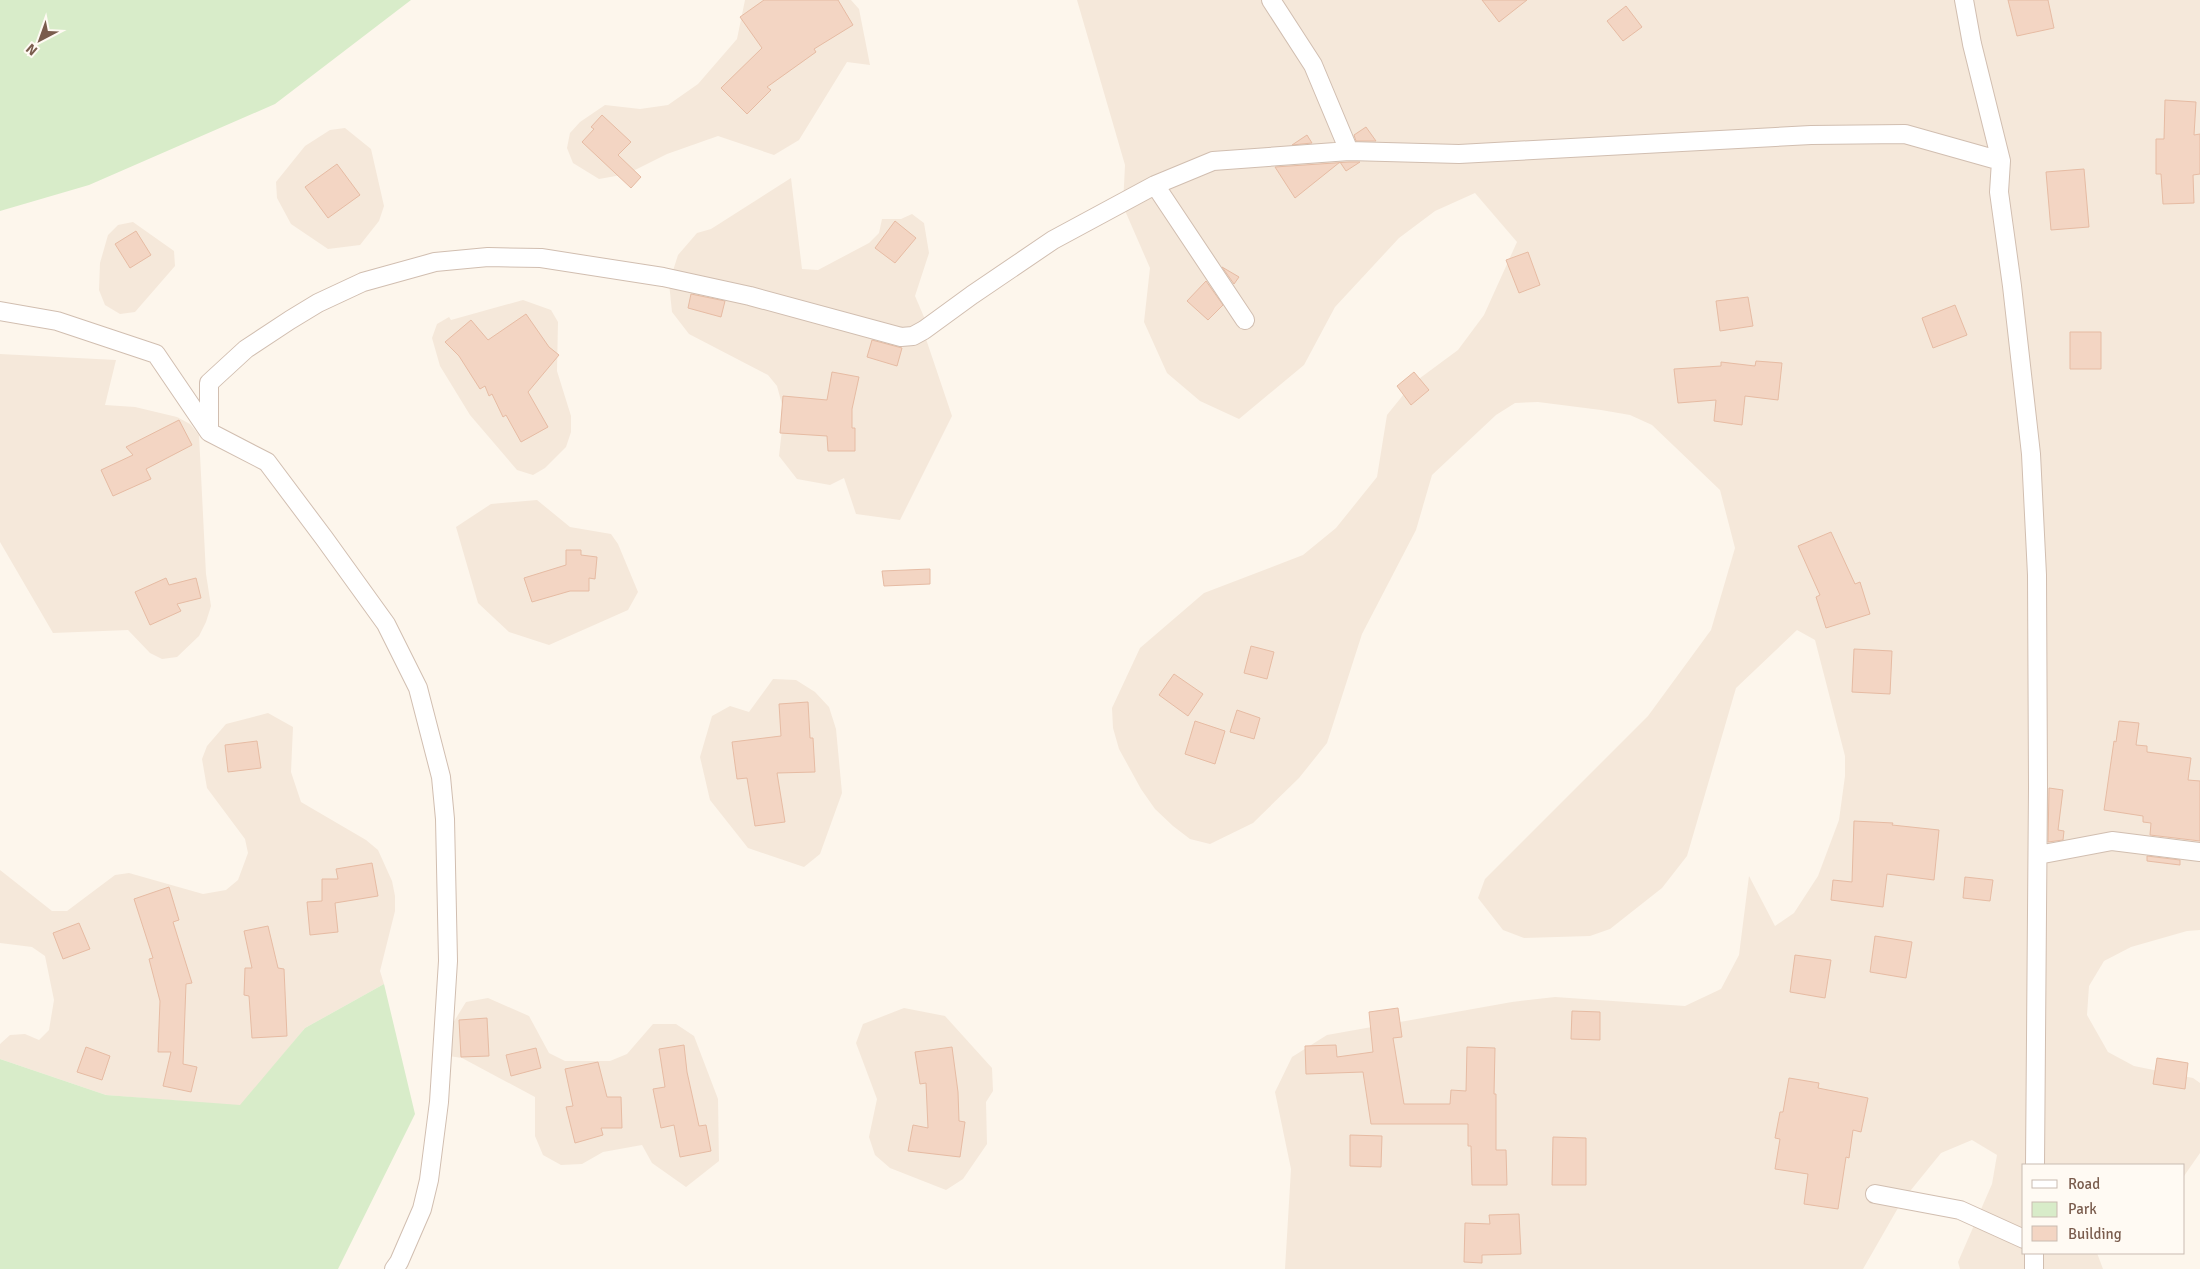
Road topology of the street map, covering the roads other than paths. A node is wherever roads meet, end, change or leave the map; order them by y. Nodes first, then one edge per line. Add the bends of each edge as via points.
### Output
1 (1271, 0) edge
2 (1964, 0) edge
3 (1349, 151) junction
4 (2001, 161) junction
5 (1155, 185) junction
6 (0, 311) edge
7 (1245, 320) dead end
8 (209, 432) junction
9 (2200, 852) edge
10 (2038, 855) junction
11 (2035, 1164) edge
12 (1874, 1194) dead end
13 (2022, 1238) edge
14 (2034, 1254) edge
15 (394, 1269) edge
16 (2034, 1269) edge

1 - 3 street via 1313,66
2 - 4 street
3 - 4 street via 1459,154 1811,135 1905,134
3 - 5 street via 1214,161
4 - 10 street via 1999,192 2032,463 2037,575
5 - 7 street
5 - 8 street via 1053,240 924,330 901,337 750,296 672,279 542,258 488,257 435,262 402,270 363,282 318,303 246,349 209,383
6 - 8 street via 57,321 156,354
8 - 15 street via 267,462 386,624 418,688 441,777 446,829 448,961 439,1102 422,1209
9 - 10 street via 2112,841
10 - 11 street
12 - 13 street via 1960,1210
14 - 16 street

